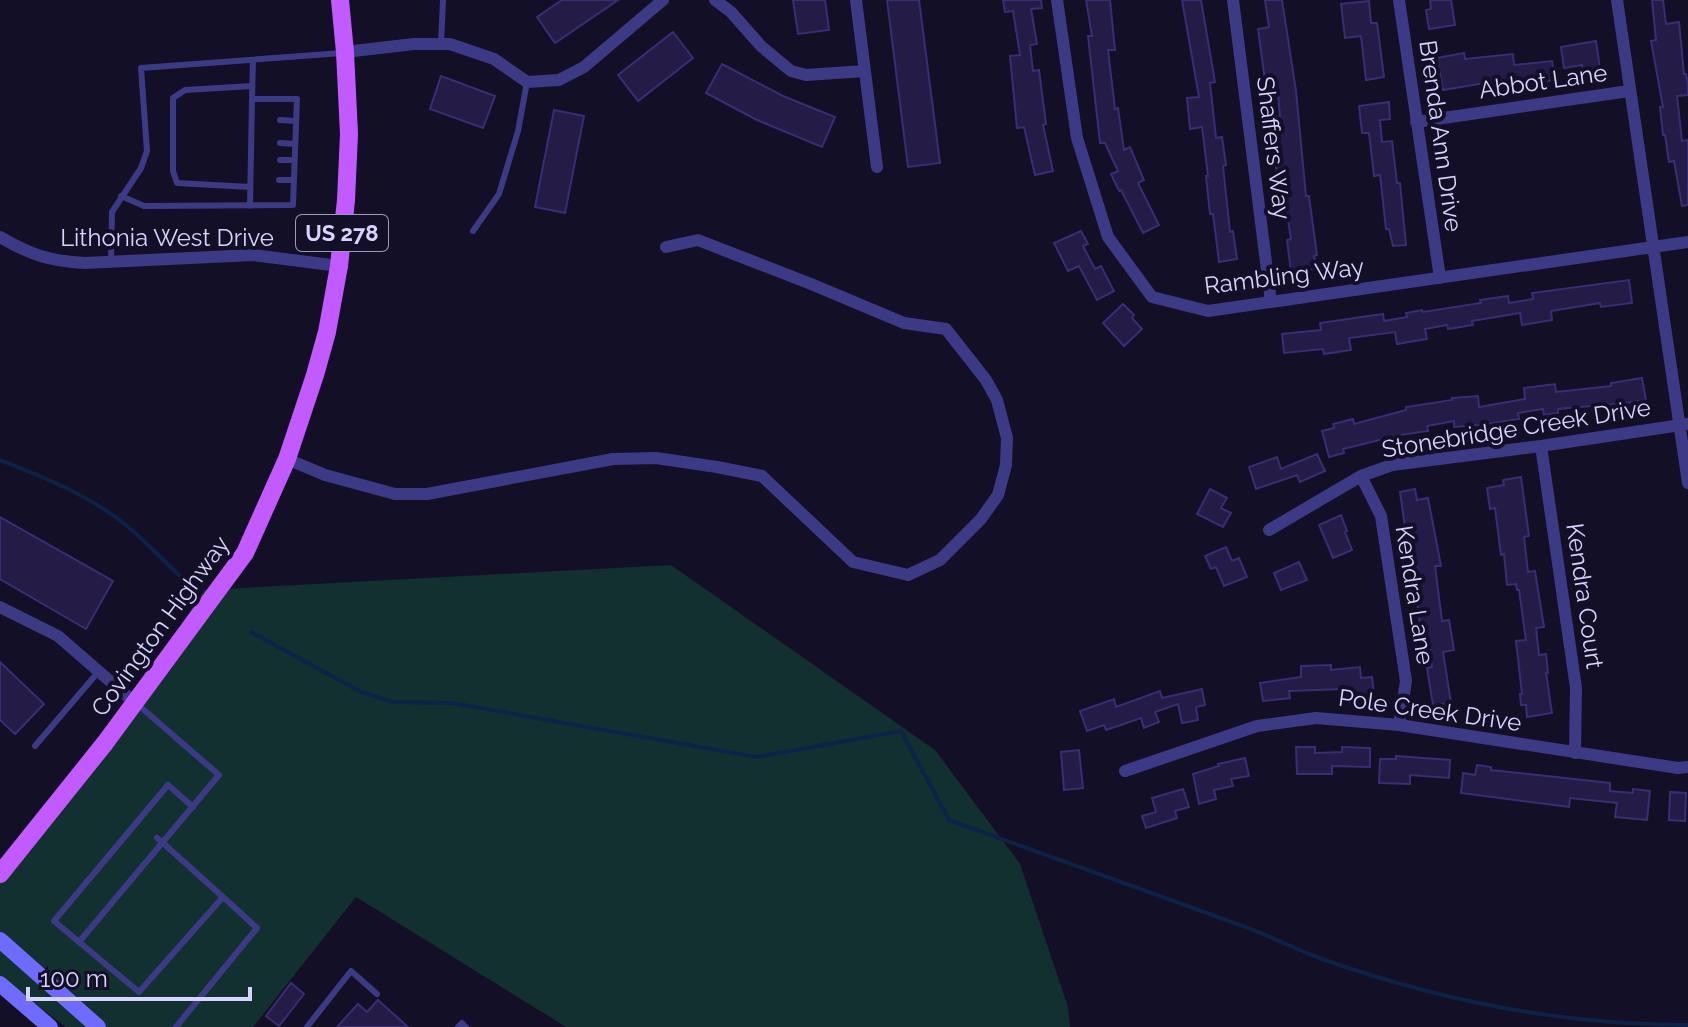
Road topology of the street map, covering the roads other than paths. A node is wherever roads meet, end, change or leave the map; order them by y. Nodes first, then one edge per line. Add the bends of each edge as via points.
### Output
1 (340, 0) edge
2 (443, 0) edge
3 (663, 0) edge
4 (715, 0) edge
5 (856, 0) edge
6 (1057, 0) edge
7 (1233, 0) edge
8 (1399, 0) edge
9 (1617, 0) edge
10 (441, 44) junction
11 (345, 52) junction
12 (253, 60) junction
13 (865, 71) junction
14 (527, 82) junction
15 (252, 86) junction
16 (1629, 91) junction
17 (252, 99) junction
18 (263, 120) dead end
19 (280, 120) dead end
20 (252, 121) junction
21 (296, 121) junction
22 (1416, 122) junction
23 (251, 143) junction
24 (262, 143) dead end
25 (280, 143) dead end
26 (295, 144) junction
27 (251, 159) junction
28 (262, 160) dead end
29 (280, 160) dead end
30 (294, 160) junction
31 (877, 167) dead end
32 (262, 179) dead end
33 (279, 180) dead end
34 (294, 180) junction
35 (251, 183) junction
36 (121, 196) junction
37 (250, 206) junction
38 (473, 231) dead end
39 (0, 237) edge
40 (1688, 242) edge
41 (666, 247) dead end
42 (1652, 247) junction
43 (111, 262) junction
44 (339, 266) junction
45 (1440, 278) junction
46 (1271, 302) junction
47 (1684, 425) edge
48 (1541, 446) junction
49 (287, 459) junction
50 (1361, 476) junction
51 (1688, 483) edge
52 (1269, 530) dead end
53 (0, 607) edge
54 (99, 671) junction
55 (134, 702) junction
56 (1399, 725) junction
57 (35, 746) dead end
58 (1575, 753) junction
59 (1688, 767) edge
60 (1125, 771) dead end
61 (193, 807) junction
62 (160, 840) junction
63 (0, 874) edge
64 (114, 888) dead end
65 (120, 893) junction
66 (223, 897) junction
67 (102, 901) dead end
68 (109, 906) junction
69 (92, 912) dead end
70 (99, 918) junction
71 (82, 924) dead end
72 (89, 930) junction
73 (0, 940) edge
74 (79, 942) junction
75 (0, 984) edge
76 (377, 994) dead end
77 (50, 1027) edge
78 (98, 1027) edge
79 (176, 1027) edge
80 (307, 1027) edge
81 (458, 1027) edge
82 (466, 1027) edge

1 - 11 main road, Covington Highway / US 278
2 - 10 lane
3 - 14 street via 584,67 559,80
4 - 13 street via 791,71
5 - 13 street
6 - 46 street, Rambling Way via 1077,138 1108,237 1152,297 1208,311
7 - 46 street, Shaffers Way
8 - 22 street, Brenda Ann Drive
9 - 16 street
10 - 11 street
10 - 14 street via 494,59
11 - 12 lane
11 - 44 main road, Covington Highway / US 278 via 348,147
12 - 15 lane
12 - 36 lane via 141,68 147,151
13 - 31 street
14 - 38 lane via 499,194
15 - 17 lane
15 - 35 lane via 185,90 173,98 177,183
16 - 22 street, Abbot Lane
16 - 42 street
17 - 20 lane
17 - 21 lane via 297,99
18 - 20 lane
19 - 21 lane
20 - 23 lane
21 - 26 lane
22 - 45 street, Brenda Ann Drive
23 - 24 lane
23 - 27 lane
25 - 26 lane
26 - 30 lane
27 - 28 lane
27 - 35 lane
29 - 30 lane
30 - 34 lane
32 - 35 lane
33 - 34 lane
34 - 37 lane via 293,205
35 - 37 lane
36 - 37 lane via 144,206
36 - 43 lane via 112,212
39 - 43 street, Lithonia West Drive via 58,262
40 - 42 street, Rambling Way
41 - 49 street via 698,240 904,323 946,329 986,380 1007,438 998,495 981,519 940,560 908,575 853,562 762,476 717,467 656,458 613,459 427,494 395,494
42 - 45 street, Rambling Way
42 - 47 street
43 - 44 street, Lithonia West Drive via 253,255
44 - 49 main road, Covington Highway / US 278 via 327,332
45 - 46 street, Rambling Way
47 - 48 street, Stonebridge Creek Drive
47 - 51 street
48 - 50 street, Stonebridge Creek Drive via 1392,465
48 - 58 street, Kendra Court via 1576,688
49 - 55 main road, Covington Highway / US 278 via 245,553
50 - 52 street, Stonebridge Creek Drive
50 - 56 street, Kendra Lane via 1384,531 1406,681
53 - 54 street via 58,636
54 - 55 street
54 - 57 lane
55 - 61 lane via 219,775
55 - 63 main road, Covington Highway / US 278
56 - 58 street, Pole Creek Drive
56 - 60 street, Pole Creek Drive via 1316,718 1257,726
58 - 59 street, Pole Creek Drive
61 - 62 lane
61 - 74 lane via 168,785 54,921
62 - 65 lane
62 - 66 lane
64 - 65 lane
65 - 68 lane
66 - 74 lane via 139,992
66 - 79 lane via 257,928
67 - 68 lane
68 - 70 lane
69 - 70 lane
70 - 72 lane
71 - 72 lane
72 - 74 lane
73 - 78 main road
75 - 77 main road
76 - 80 lane via 351,971
81 - 82 lane

